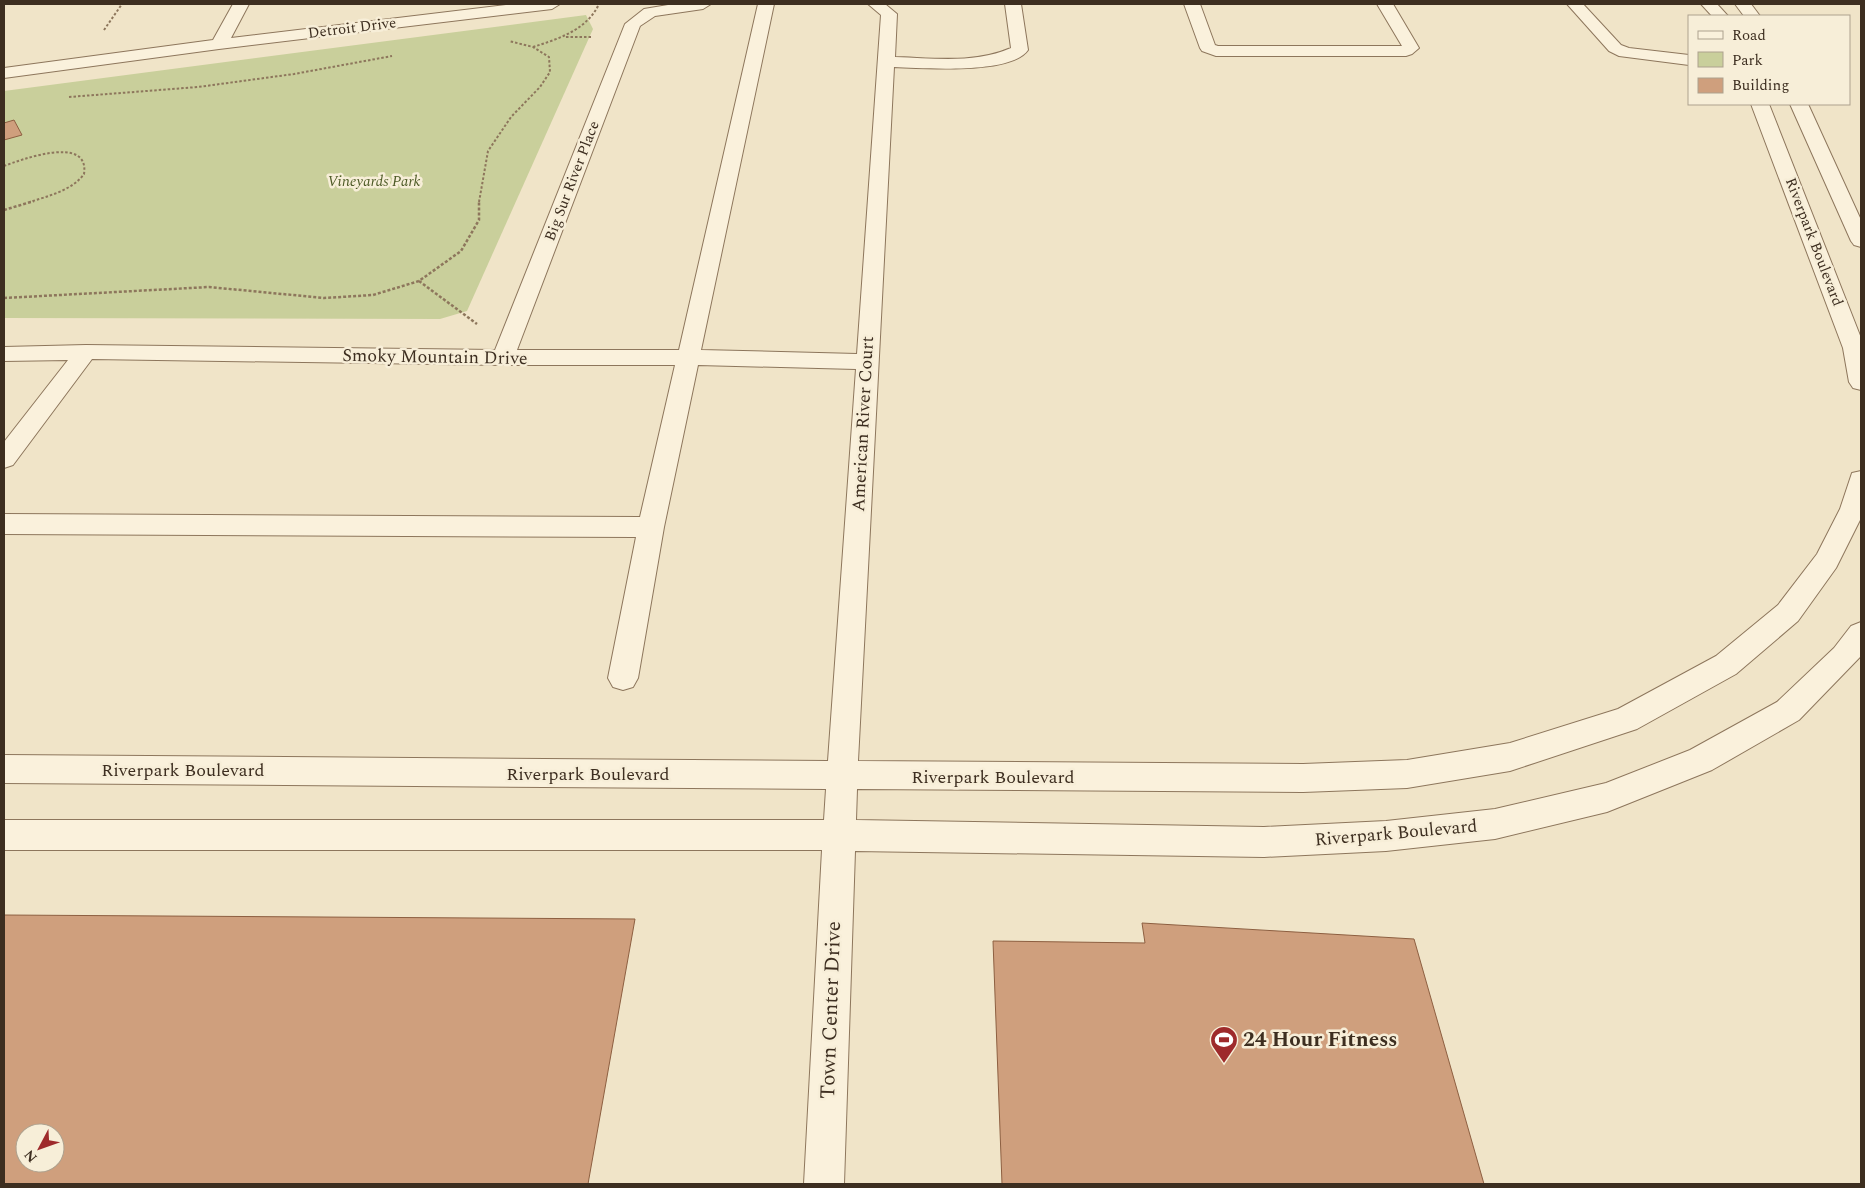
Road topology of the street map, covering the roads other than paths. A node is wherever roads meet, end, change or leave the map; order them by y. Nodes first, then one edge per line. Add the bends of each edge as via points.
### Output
1 (241, 4) edge
2 (552, 4) edge
3 (703, 4) edge
4 (766, 4) edge
5 (1013, 4) edge
6 (1192, 4) edge
7 (1385, 4) edge
8 (1576, 4) edge
9 (1709, 4) edge
10 (1743, 4) edge
11 (486, 8) edge
12 (882, 9) edge
13 (1719, 15) edge
14 (1751, 15) edge
15 (219, 44) junction
16 (1688, 60) edge
17 (885, 62) junction
18 (4, 73) edge
19 (1760, 105) edge
20 (1799, 105) edge
21 (1861, 241) edge
22 (86, 352) junction
23 (4, 354) edge
24 (688, 357) junction
25 (503, 358) junction
26 (866, 362) junction
27 (1861, 382) edge
28 (4, 459) edge
29 (1861, 480) edge
30 (4, 524) edge
31 (651, 527) junction
32 (1861, 634) edge
33 (623, 678) dead end
34 (4, 769) edge
35 (842, 776) junction
36 (4, 835) edge
37 (839, 835) junction
38 (824, 1184) edge

1 - 15 street
2 - 11 street, Detroit Drive
3 - 25 street, Big Sur River Place via 650,12 633,24
4 - 24 street
5 - 17 street via 1020,50 1006,57 988,62
6 - 7 street via 1208,48 1216,51 1406,51 1411,48
8 - 16 street via 1615,48 1625,53
9 - 13 street
10 - 14 street
11 - 15 street, Detroit Drive
12 - 17 street, American River Court
15 - 18 street, Detroit Drive
17 - 26 street, American River Court
19 - 27 street, Riverpark Boulevard via 1854,348
20 - 21 street
22 - 23 street, Smoky Mountain Drive
22 - 25 street, Smoky Mountain Drive
22 - 28 street
24 - 25 street, Smoky Mountain Drive
24 - 26 street, Smoky Mountain Drive
24 - 31 street
26 - 35 street, American River Court
29 - 35 street, Riverpark Boulevard via 1853,509 1827,561 1788,612 1726,665 1626,720 1510,757 1407,774 1304,778
30 - 31 street
31 - 33 street
32 - 37 street, Riverpark Boulevard via 1844,657 1788,711 1701,760 1607,797 1495,824 1386,836 1264,842
34 - 35 street, Riverpark Boulevard
35 - 37 street, American River Court
36 - 37 street, Riverpark Boulevard
37 - 38 street, Town Center Drive

